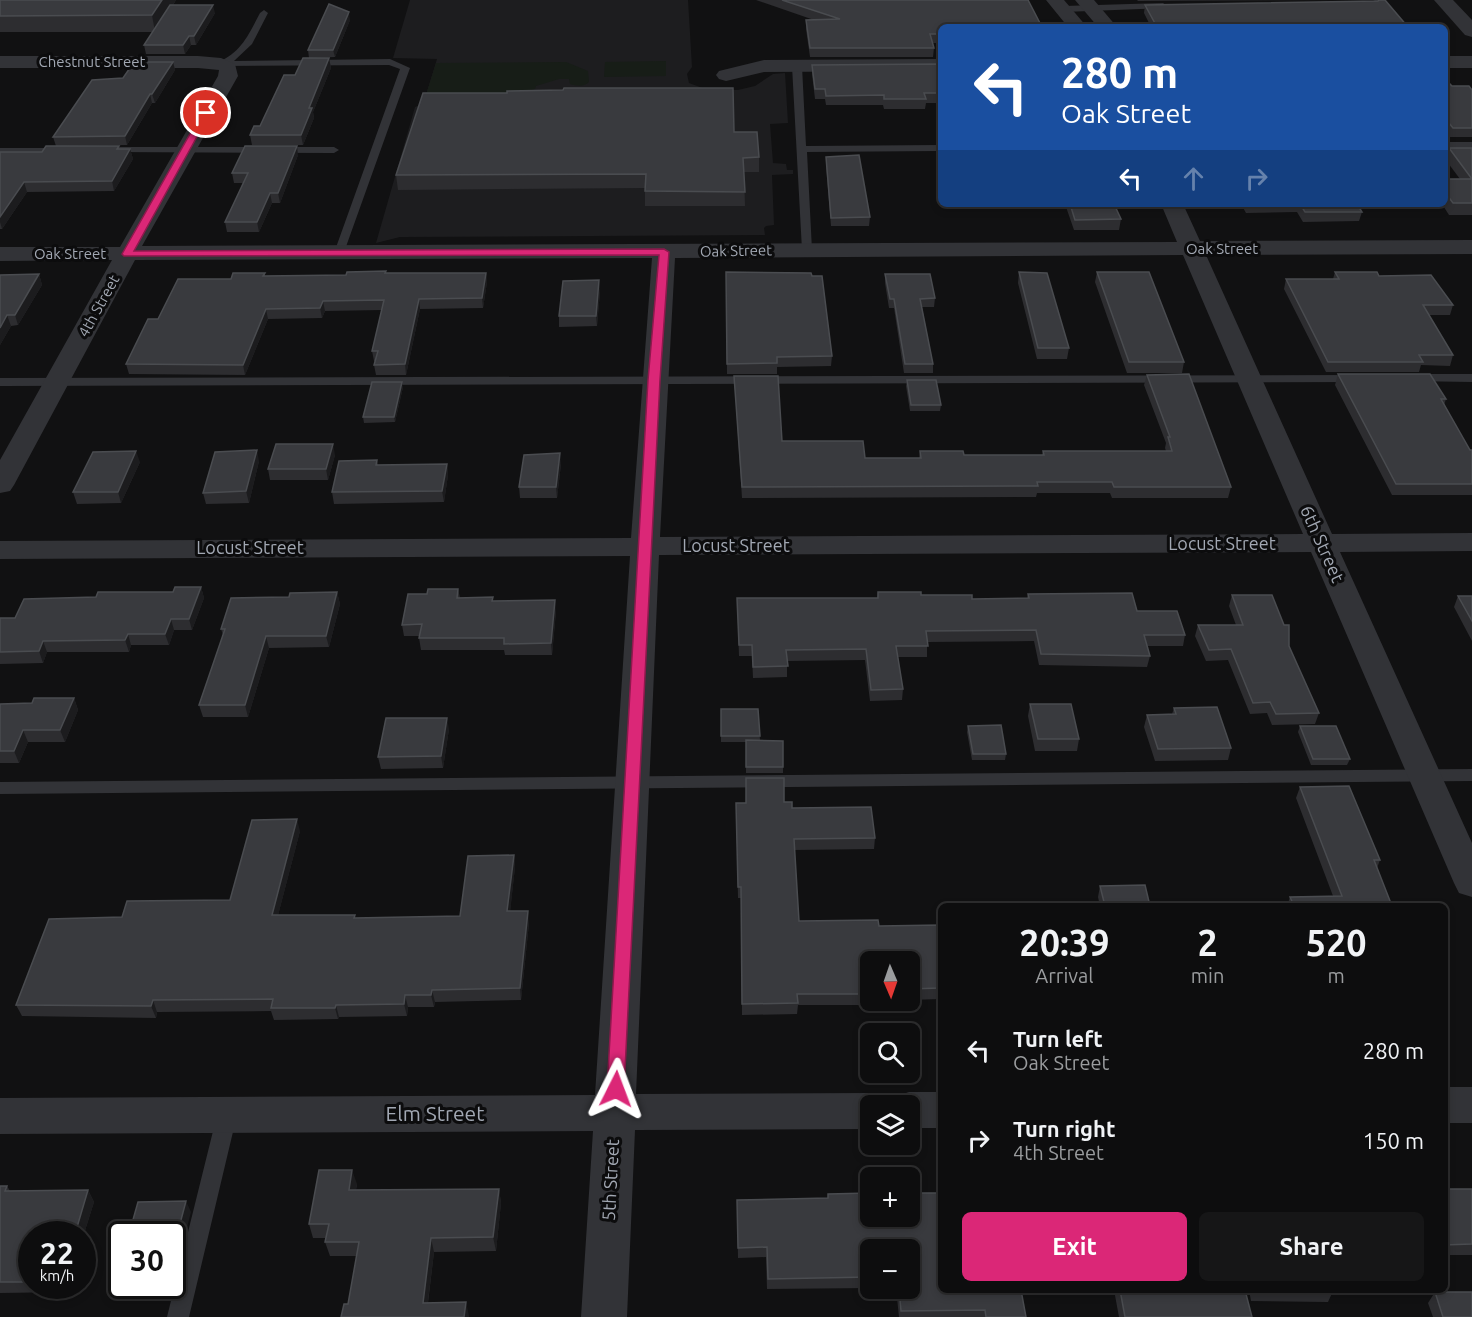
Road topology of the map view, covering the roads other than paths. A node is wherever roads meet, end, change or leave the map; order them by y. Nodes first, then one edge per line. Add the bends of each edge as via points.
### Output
1 (1443, 0) edge
2 (1088, 3) edge
3 (1059, 4) edge
4 (1174, 6) edge
5 (264, 13) dead end
6 (1076, 24) edge
7 (1106, 24) edge
8 (1472, 31) edge
9 (1448, 62) edge
10 (1472, 62) edge
11 (0, 63) edge
12 (221, 64) junction
13 (938, 65) edge
14 (797, 66) junction
15 (726, 75) dead end
16 (1448, 145) edge
17 (1472, 145) edge
18 (938, 148) edge
19 (801, 149) junction
20 (81, 150) edge
21 (104, 150) edge
22 (184, 150) junction
23 (334, 150) dead end
24 (0, 151) edge
25 (1174, 207) edge
26 (1472, 247) edge
27 (1192, 249) junction
28 (807, 250) junction
29 (664, 252) junction
30 (339, 253) junction
31 (0, 254) edge
32 (127, 254) junction
33 (1402, 378) edge
34 (1472, 378) edge
35 (1250, 379) junction
36 (1366, 379) edge
37 (654, 380) junction
38 (0, 382) edge
39 (57, 382) junction
40 (0, 485) edge
41 (1472, 542) edge
42 (1322, 543) junction
43 (645, 546) junction
44 (0, 550) edge
45 (1472, 775) edge
46 (1425, 776) junction
47 (632, 782) junction
48 (0, 788) edge
49 (1472, 883) edge
50 (1448, 1105) edge
51 (1472, 1105) edge
52 (920, 1110) edge
53 (938, 1110) edge
54 (860, 1111) edge
55 (614, 1113) junction
56 (227, 1115) junction
57 (0, 1116) edge
58 (178, 1317) edge
59 (604, 1317) edge

1 - 8 street
2 - 3 lane
2 - 4 lane
2 - 7 street
3 - 6 street
5 - 12 lane via 244,51
9 - 10 street
11 - 12 street, Chestnut Street
12 - 22 street, 4th Street via 228,68 228,76
12 - 30 lane via 390,62 405,68
13 - 14 street
14 - 15 street via 764,66
14 - 19 lane
16 - 17 lane
18 - 19 lane
19 - 28 lane
20 - 24 lane
21 - 22 lane
22 - 23 lane
22 - 32 street, 4th Street
25 - 27 street, 6th Street
26 - 27 street, Oak Street
27 - 28 street, Oak Street
27 - 35 street, 6th Street
28 - 29 street, Oak Street
29 - 30 street, Oak Street
29 - 37 street, 5th Street
30 - 32 street, Oak Street
31 - 32 street, Oak Street
32 - 39 street, 4th Street
33 - 34 lane
35 - 36 lane
35 - 37 lane
35 - 42 street, 6th Street
37 - 39 lane
37 - 43 street, 5th Street
38 - 39 lane
39 - 40 street, 4th Street
41 - 42 street, Locust Street
42 - 43 street, Locust Street
42 - 46 street, 6th Street
43 - 44 street, Locust Street
43 - 47 street, 5th Street
45 - 46 lane
46 - 47 lane
46 - 49 street, 6th Street
47 - 48 lane
47 - 55 street, 5th Street
50 - 51 street
52 - 53 street
54 - 55 street, Elm Street
55 - 56 street, Elm Street
55 - 59 street, 5th Street
56 - 57 street, Elm Street
56 - 58 lane

